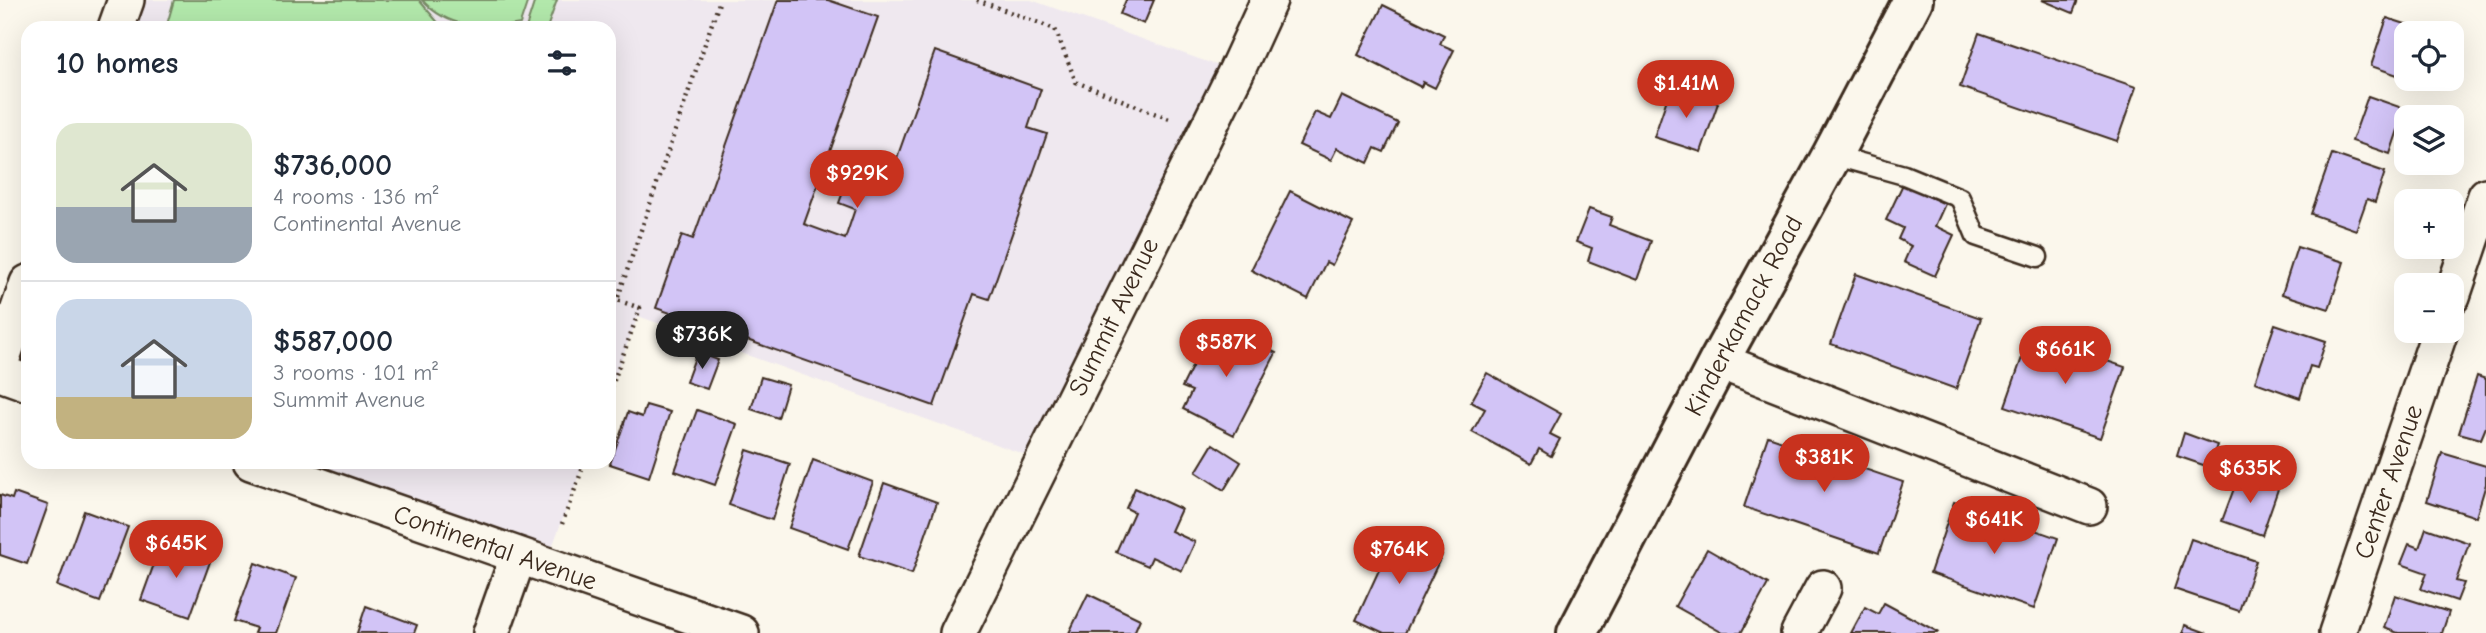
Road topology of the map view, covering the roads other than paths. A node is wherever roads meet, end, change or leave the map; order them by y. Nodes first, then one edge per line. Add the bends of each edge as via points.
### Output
1 (126, 0) edge
2 (1269, 0) edge
3 (1913, 0) edge
4 (118, 21) edge
5 (1832, 155) junction
6 (2486, 196) edge
7 (2038, 257) dead end
8 (2460, 273) edge
9 (21, 303) edge
10 (2436, 343) edge
11 (1719, 361) junction
12 (0, 364) edge
13 (0, 373) edge
14 (21, 380) edge
15 (271, 469) edge
16 (2089, 506) dead end
17 (518, 557) junction
18 (1823, 588) dead end
19 (491, 633) edge
20 (741, 633) edge
21 (958, 633) edge
22 (1577, 633) edge
23 (1799, 633) edge
24 (2337, 633) edge

1 - 4 street
2 - 21 street, Summit Avenue
3 - 5 main road, Kinderkamack Road
5 - 7 lane via 1960,198 1976,236
5 - 11 main road, Kinderkamack Road
6 - 8 street
9 - 12 street
10 - 24 street, Center Avenue
11 - 16 street
11 - 22 main road, Kinderkamack Road
13 - 14 street
15 - 17 street, Continental Avenue
17 - 19 street
17 - 20 street, Continental Avenue
18 - 23 street

